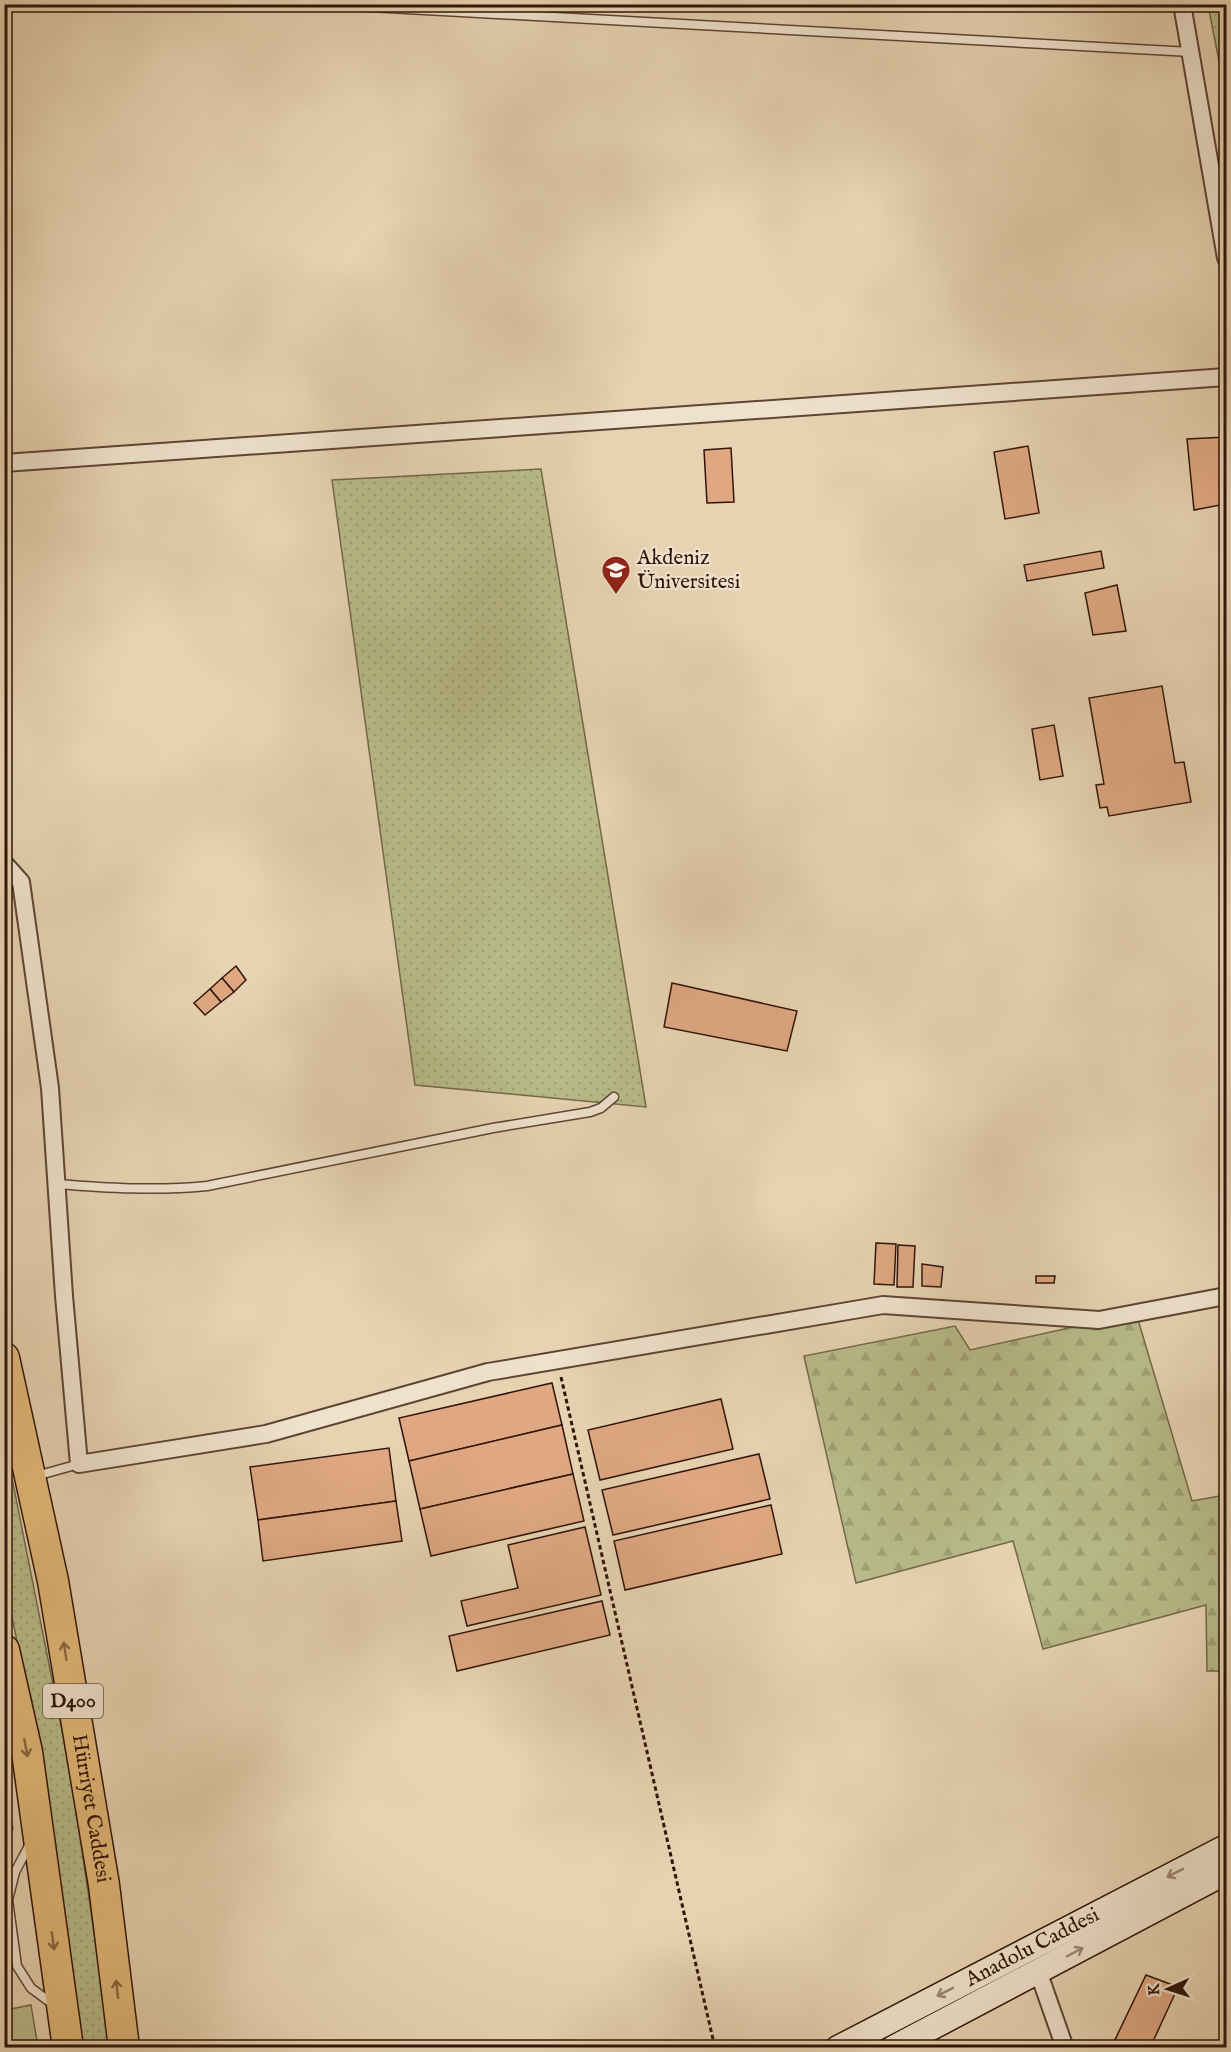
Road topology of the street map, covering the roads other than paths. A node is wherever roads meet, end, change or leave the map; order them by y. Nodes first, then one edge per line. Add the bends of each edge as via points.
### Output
1 (316, 4) edge
2 (1182, 4) edge
3 (1191, 52) junction
4 (1227, 258) edge
5 (1227, 377) edge
6 (4, 463) edge
7 (4, 863) edge
8 (614, 1097) dead end
9 (57, 1184) junction
10 (1227, 1296) edge
11 (4, 1358) edge
12 (79, 1464) junction
13 (32, 1477) junction
14 (4, 1650) edge
15 (38, 1831) junction
16 (1227, 1847) edge
17 (1227, 1872) edge
18 (1038, 1971) junction
19 (63, 2012) junction
20 (68, 2048) edge
21 (124, 2048) edge
22 (838, 2048) edge
23 (893, 2048) edge
24 (1065, 2048) edge

1 - 3 lane
2 - 3 street
3 - 4 street
5 - 6 street
7 - 9 street via 21,882 50,1088
8 - 9 lane via 590,1112 207,1186 140,1190
9 - 12 street
10 - 12 street via 1100,1320 883,1305 488,1372 266,1434
11 - 13 highway, Hürriyet Caddesi / D400
12 - 13 lane
21 -> 13 highway, Hürriyet Caddesi / D400 via 104,1885
14 -> 15 highway via 27,1752
15 -> 19 highway
15 - 19 lane via 15,1872 9,1911 17,1966 31,1988
16 -> 22 main road, Anadolu Caddesi
18 -> 17 main road, Anadolu Caddesi
18 - 23 main road, Anadolu Caddesi
18 - 24 street
19 - 20 highway

